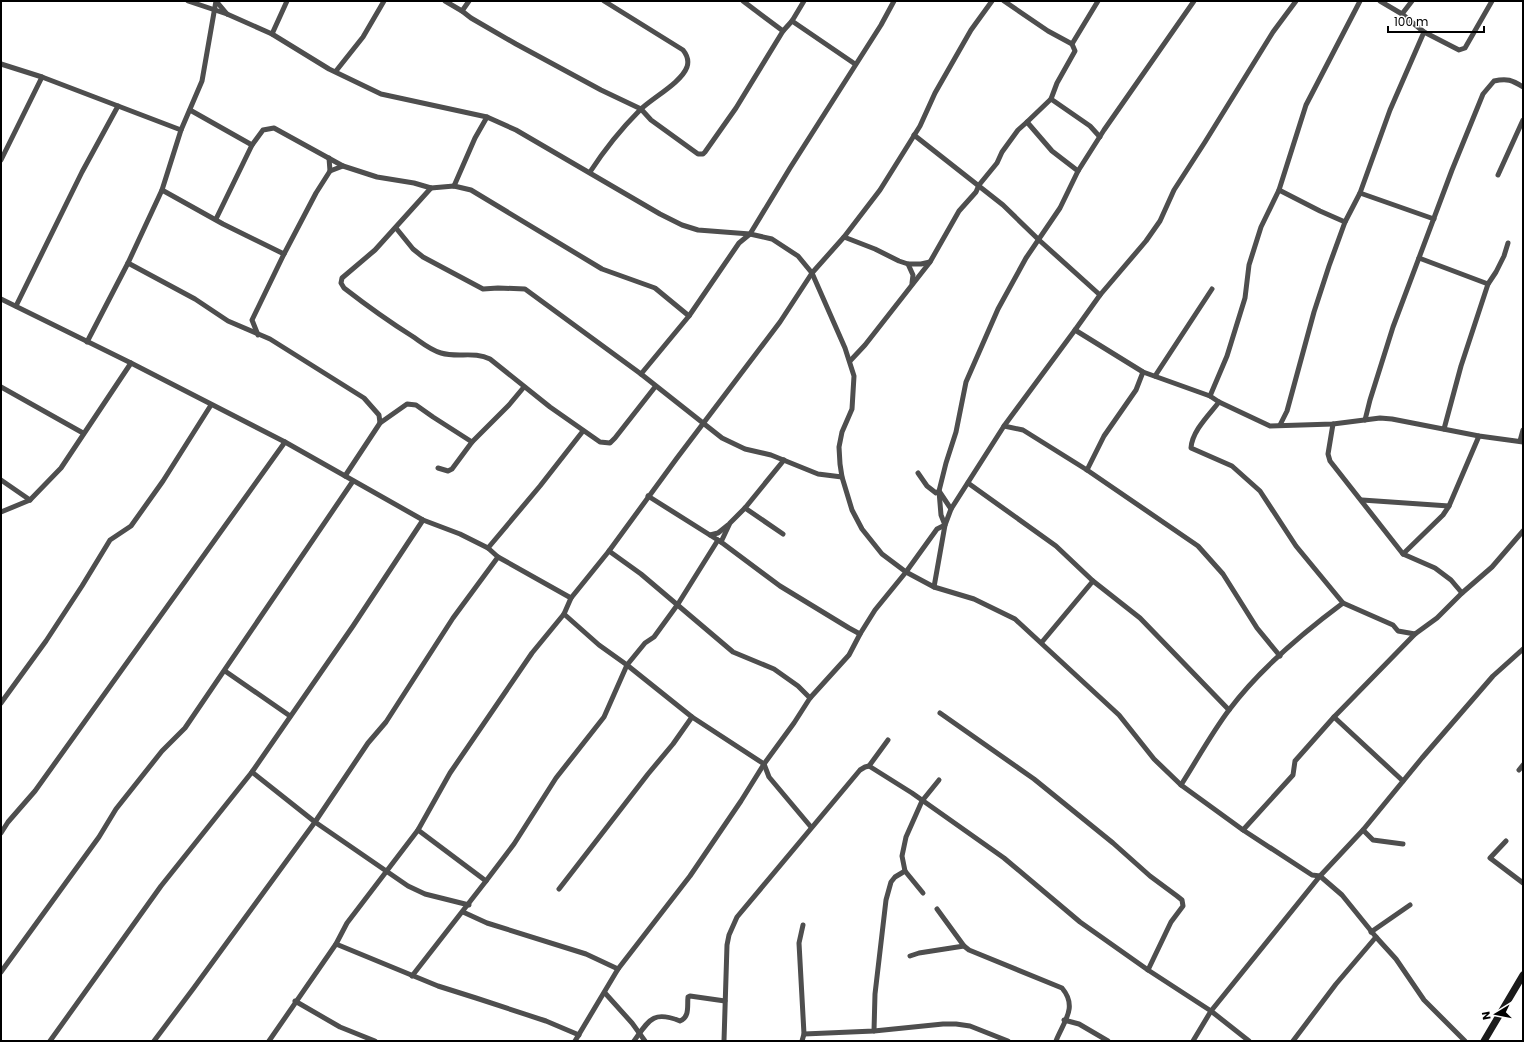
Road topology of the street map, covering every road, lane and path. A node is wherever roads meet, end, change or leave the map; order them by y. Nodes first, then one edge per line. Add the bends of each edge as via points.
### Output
1 (188, 1) edge
2 (216, 1) edge
3 (288, 1) edge
4 (384, 1) edge
5 (445, 1) edge
6 (469, 1) edge
7 (604, 1) edge
8 (743, 1) edge
9 (804, 1) edge
10 (894, 1) edge
11 (992, 1) edge
12 (1004, 1) edge
13 (1098, 1) edge
14 (1194, 1) edge
15 (1296, 1) edge
16 (1360, 1) edge
17 (1380, 1) edge
18 (1412, 1) edge
19 (1492, 1) edge
20 (214, 10) junction
21 (462, 11) junction
22 (227, 14) junction
23 (1402, 14) junction
24 (792, 21) junction
25 (783, 31) junction
26 (1424, 32) junction
27 (272, 34) junction
28 (1072, 44) junction
29 (1, 64) edge
30 (855, 64) junction
31 (336, 71) junction
32 (42, 77) junction
33 (1523, 87) edge
34 (1051, 99) junction
35 (118, 106) junction
36 (641, 109) junction
37 (190, 110) junction
38 (487, 117) junction
39 (1523, 120) edge
40 (1027, 122) junction
41 (181, 130) junction
42 (914, 135) junction
43 (1100, 136) junction
44 (252, 145) junction
45 (329, 158) junction
46 (1, 160) edge
47 (343, 166) junction
48 (330, 171) junction
49 (1078, 171) junction
50 (590, 172) junction
51 (1498, 175) dead end
52 (979, 185) junction
53 (454, 186) junction
54 (431, 188) junction
55 (162, 190) junction
56 (1279, 190) junction
57 (1360, 193) junction
58 (216, 219) junction
59 (1434, 219) junction
60 (1345, 222) junction
61 (396, 228) junction
62 (750, 234) junction
63 (844, 237) junction
64 (1039, 240) junction
65 (1508, 243) dead end
66 (284, 254) junction
67 (1419, 258) junction
68 (930, 262) junction
69 (128, 263) junction
70 (908, 264) junction
71 (812, 273) junction
72 (1488, 284) junction
73 (911, 286) junction
74 (1212, 290) dead end
75 (1100, 294) junction
76 (1, 299) edge
77 (16, 306) junction
78 (689, 316) junction
79 (252, 320) junction
80 (241, 327) junction
81 (1075, 330) junction
82 (258, 335) junction
83 (87, 342) junction
84 (850, 361) junction
85 (131, 363) junction
86 (1144, 372) junction
87 (641, 374) junction
88 (1155, 376) junction
89 (1, 386) edge
90 (524, 387) junction
91 (655, 387) junction
92 (1210, 396) junction
93 (1219, 402) junction
94 (211, 405) junction
95 (1365, 420) junction
96 (380, 423) junction
97 (704, 423) junction
98 (1333, 424) junction
99 (1280, 425) junction
100 (1004, 426) junction
101 (1444, 429) junction
102 (1523, 430) edge
103 (583, 431) junction
104 (83, 433) junction
105 (1479, 436) junction
106 (285, 442) junction
107 (472, 442) junction
108 (1522, 442) edge
109 (784, 460) junction
110 (438, 468) dead end
111 (1087, 470) junction
112 (918, 473) dead end
113 (345, 476) junction
114 (842, 477) junction
115 (1, 480) edge
116 (352, 481) junction
117 (968, 484) junction
118 (939, 491) junction
119 (648, 496) junction
120 (30, 500) junction
121 (1362, 500) junction
122 (1449, 506) junction
123 (745, 508) junction
124 (951, 509) junction
125 (1, 512) edge
126 (423, 520) junction
127 (730, 523) junction
128 (945, 525) junction
129 (1523, 531) edge
130 (783, 534) dead end
131 (710, 535) junction
132 (720, 541) junction
133 (488, 548) junction
134 (609, 551) junction
135 (1403, 554) junction
136 (498, 556) junction
137 (906, 572) junction
138 (1092, 581) junction
139 (934, 587) junction
140 (1462, 593) junction
141 (571, 598) junction
142 (1343, 603) junction
143 (678, 604) junction
144 (564, 614) junction
145 (860, 634) junction
146 (1415, 634) junction
147 (1042, 642) junction
148 (1523, 649) edge
149 (1280, 656) junction
150 (627, 665) junction
151 (225, 671) junction
152 (810, 698) junction
153 (1, 702) edge
154 (1229, 710) junction
155 (940, 713) dead end
156 (290, 716) junction
157 (692, 717) junction
158 (1334, 717) junction
159 (888, 740) dead end
160 (764, 764) junction
161 (1523, 765) edge
162 (869, 766) junction
163 (1519, 770) dead end
164 (252, 772) junction
165 (939, 780) dead end
166 (1403, 781) junction
167 (1181, 785) junction
168 (922, 801) junction
169 (315, 822) junction
170 (811, 827) junction
171 (418, 830) junction
172 (1243, 830) junction
173 (1363, 830) junction
174 (1, 833) edge
175 (1506, 841) dead end
176 (1403, 844) dead end
177 (905, 871) junction
178 (385, 872) junction
179 (1320, 876) junction
180 (486, 881) junction
181 (1523, 883) edge
182 (559, 889) dead end
183 (923, 893) dead end
184 (469, 905) junction
185 (1410, 905) dead end
186 (937, 909) dead end
187 (463, 912) junction
188 (803, 925) dead end
189 (1372, 932) junction
190 (1376, 937) junction
191 (336, 944) junction
192 (964, 946) junction
193 (910, 956) dead end
194 (618, 969) junction
195 (1148, 970) junction
196 (1, 972) edge
197 (412, 976) junction
198 (1523, 977) edge
199 (605, 994) junction
200 (295, 1001) junction
201 (725, 1001) junction
202 (1211, 1011) junction
203 (1064, 1020) junction
204 (874, 1031) junction
205 (639, 1034) junction
206 (804, 1034) junction
207 (579, 1035) junction
208 (372, 1040) edge
209 (50, 1041) edge
210 (154, 1041) edge
211 (269, 1041) edge
212 (575, 1041) edge
213 (634, 1041) edge
214 (646, 1041) edge
215 (724, 1041) edge
216 (802, 1041) edge
217 (1008, 1041) edge
218 (1056, 1041) edge
219 (1108, 1041) edge
220 (1193, 1041) edge
221 (1249, 1041) edge
222 (1293, 1041) edge
223 (1464, 1041) edge
224 (1484, 1041) edge

1 - 20 street
2 - 20 street
2 - 22 street
3 - 27 street
4 - 31 street via 363,37
5 - 21 street
6 - 21 street
7 - 36 street via 686,54 687,68 668,88
8 - 25 street
9 - 24 street
10 - 30 street
11 - 42 street via 971,30
12 - 28 street
13 - 28 street
14 - 43 street
15 - 75 street via 1174,190 1160,221
16 - 56 street via 1306,105
17 - 23 street
18 - 23 street
19 - 26 street via 1463,50
20 - 22 street
20 - 37 street via 202,81
21 - 36 street via 522,48
22 - 27 street
23 - 26 street
24 - 25 street
24 - 30 street
25 - 36 street via 736,108 703,154 698,154 651,120
26 - 57 street via 1390,110
27 - 31 street
28 - 34 street via 1076,52 1057,83
29 - 32 street
30 - 62 street
31 - 38 street via 381,94
32 - 35 street
32 - 46 street
33 - 59 street via 1505,79 1494,81 1483,94
34 - 40 street
34 - 43 street
35 - 41 street
35 - 77 street via 82,172
36 - 50 street
37 - 41 street
37 - 44 street
38 - 50 street via 516,130
38 - 53 street
39 - 51 street
40 - 49 street via 1052,151
40 - 52 street via 1018,130
41 - 55 street
42 - 52 street
42 - 63 street via 880,190
43 - 49 street
44 - 45 street via 263,130 274,128
44 - 58 street
45 - 47 street
45 - 48 street
47 - 48 street
47 - 54 street via 377,177
48 - 66 street
49 - 64 street via 1060,208
50 - 62 street via 682,225 698,230
52 - 64 street via 1003,204
52 - 68 street via 959,211
53 - 54 street
53 - 78 street via 471,190 602,269 655,288
54 - 61 street
55 - 58 street
55 - 69 street
56 - 60 street
56 - 92 street via 1261,227 1249,265 1245,298 1227,356
57 - 59 street
57 - 60 street
58 - 66 street
59 - 67 street
60 - 99 street via 1314,312 1287,411
61 - 87 street via 423,258 483,289 525,289
61 - 90 street via 342,278 344,288 430,348 441,353 482,355
62 - 71 street via 777,242 798,256
62 - 78 street via 739,243
63 - 70 street
63 - 71 street
64 - 75 street
64 - 118 street via 1026,258 998,310 966,382 956,432
65 - 72 street via 1504,256
66 - 79 street
67 - 72 street
67 - 95 street via 1393,327
68 - 70 street
68 - 73 street
69 - 80 street
69 - 83 street
70 - 73 street via 913,275
71 - 84 street
71 - 97 street via 780,322
72 - 101 street via 1461,366
73 - 84 street
74 - 88 street
75 - 81 street
76 - 77 street
77 - 83 street
78 - 87 street
79 - 80 street
79 - 82 street
80 - 82 street
81 - 86 street
81 - 100 street
82 - 96 street via 270,339 364,398 379,415
83 - 85 street
84 - 114 street via 854,376 852,409 842,432 839,447
85 - 94 street
85 - 104 street
86 - 88 street
86 - 111 street via 1136,390 1104,436
87 - 91 street
88 - 92 street
89 - 104 street
90 - 103 street
90 - 107 street via 510,405
91 - 97 street
91 - 103 street via 610,443 600,442
92 - 93 street
93 - 99 street via 1270,426
93 - 142 street via 1200,427 1192,448 1232,466 1260,491 1296,546
94 - 106 street
94 - 153 street via 163,481 131,526 110,540 50,635
95 - 98 street
95 - 101 street via 1392,419
96 - 107 street via 407,404 416,405
96 - 113 street
97 - 109 street via 734,444
97 - 119 street
98 - 99 street
98 - 121 street via 1328,454 1330,461
100 - 111 street via 1023,430
100 - 117 street
101 - 105 street
102 - 108 street
103 - 133 street
104 - 120 street via 61,468
105 - 108 street
105 - 122 street
106 - 113 street
106 - 174 street via 35,791
107 - 110 street via 452,469 448,471
109 - 114 street via 818,474
109 - 123 street
111 - 149 street via 1198,546 1223,574 1257,628
112 - 118 street via 932,491 936,494
113 - 116 street
114 - 137 street via 852,510 862,529 882,554
115 - 120 street
116 - 126 street
116 - 151 street
117 - 124 street
117 - 138 street via 1056,546
118 - 124 street
118 - 128 street via 941,515
119 - 131 street
119 - 134 street
120 - 125 street
121 - 122 street
121 - 135 street
122 - 135 street
123 - 127 street
123 - 130 street
124 - 128 street
126 - 133 street
126 - 156 street
127 - 131 street via 718,533
127 - 132 street
128 - 137 street via 937,529
128 - 139 street
129 - 140 street via 1492,567
131 - 132 street
132 - 143 street
132 - 145 street via 780,586
133 - 136 street
134 - 141 street
134 - 143 street
135 - 140 street via 1434,568 1451,580
136 - 141 street
136 - 169 street
137 - 139 street
137 - 145 street via 875,610
138 - 147 street
138 - 154 street via 1140,618
139 - 147 street via 974,599 1016,619
140 - 146 street via 1437,618
141 - 144 street
142 - 146 street via 1393,625 1398,631
142 - 149 street
143 - 150 street via 654,637 645,643
143 - 152 street via 733,652 774,669
144 - 150 street via 599,645
144 - 171 street via 532,653 450,773
145 - 152 street via 849,655
146 - 158 street
147 - 167 street via 1119,715 1154,759
148 - 166 street via 1493,676
149 - 154 street
150 - 157 street
150 - 180 street via 604,717 556,778 514,844
151 - 156 street
151 - 196 street via 185,728 162,751 116,809 99,837
152 - 160 street
154 - 167 street
155 - 195 street via 1034,779 1180,898 1183,906 1171,922
156 - 164 street
157 - 160 street
157 - 182 street
158 - 166 street
158 - 172 street via 1295,761 1293,775
159 - 162 street
160 - 170 street via 769,777
160 - 194 street via 690,876
161 - 163 street
162 - 168 street
162 - 170 street via 860,770
164 - 169 street
164 - 209 street via 161,886
165 - 168 street
166 - 173 street
167 - 172 street
168 - 177 street via 906,837 902,856
168 - 195 street via 1004,858 1080,922
169 - 178 street
169 - 210 street
170 - 201 street via 733,925 727,945
171 - 178 street
171 - 180 street
172 - 179 street via 1312,875
173 - 176 street via 1373,840
173 - 179 street
175 - 181 street via 1490,858
177 - 183 street
177 - 204 street via 891,882 886,900 875,994
178 - 184 street via 425,894
178 - 191 street via 348,922
179 - 189 street via 1342,895
179 - 202 street
180 - 184 street
184 - 187 street
185 - 189 street
186 - 192 street
187 - 194 street via 487,923 586,954
187 - 197 street
188 - 206 street via 799,943
189 - 190 street
190 - 222 street
190 - 223 street via 1396,959 1424,1000
191 - 197 street
191 - 200 street
192 - 193 street
192 - 203 street via 968,950 1062,988 1067,994 1070,1007
194 - 199 street
195 - 202 street
197 - 207 street via 546,1021
198 - 224 street
199 - 205 street
199 - 207 street
200 - 208 street via 340,1027
200 - 211 street
201 - 205 street via 690,996 684,1019 680,1021 662,1015 652,1019
201 - 215 street
202 - 220 street
202 - 221 street
203 - 218 street
203 - 219 street via 1078,1024
204 - 206 street
204 - 217 street via 956,1024 970,1026
205 - 213 street
205 - 214 street
206 - 216 street
207 - 212 street

